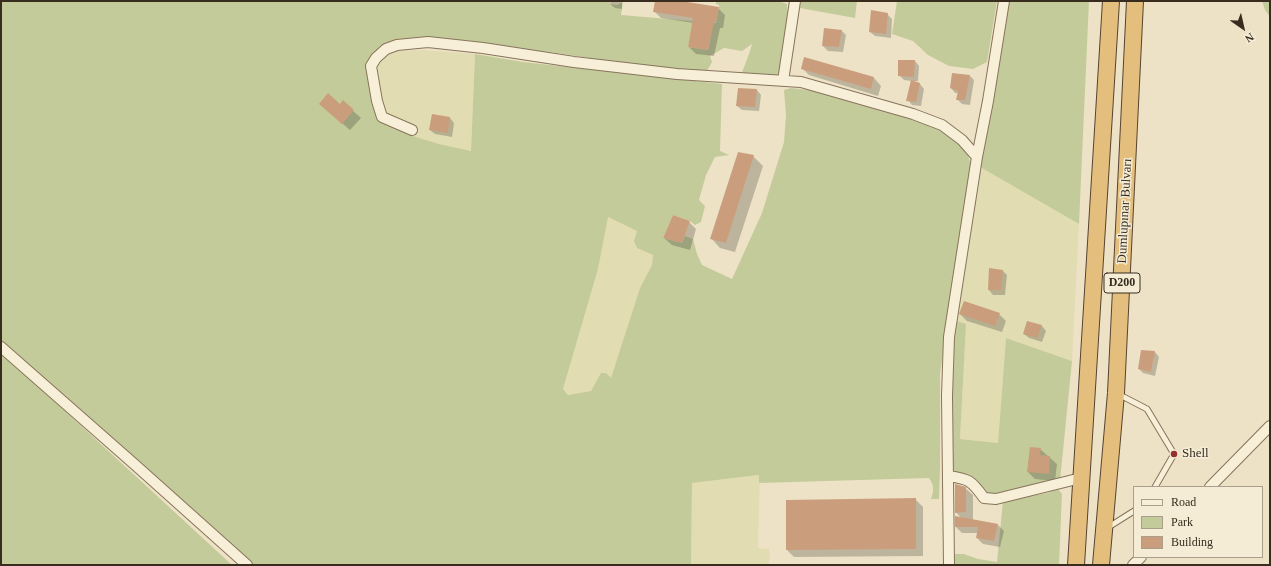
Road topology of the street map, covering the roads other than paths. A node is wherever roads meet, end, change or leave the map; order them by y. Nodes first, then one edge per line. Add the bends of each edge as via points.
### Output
1 (795, 1) edge
2 (1004, 1) edge
3 (1110, 1) edge
4 (1135, 1) edge
5 (783, 81) junction
6 (412, 130) dead end
7 (977, 157) junction
8 (1, 347) edge
9 (1116, 393) junction
10 (1270, 426) edge
11 (948, 476) junction
12 (1081, 478) junction
13 (1156, 486) edge
14 (1211, 486) edge
15 (1133, 512) edge
16 (1103, 531) junction
17 (247, 565) edge
18 (949, 565) edge
19 (1076, 565) edge
20 (1101, 565) edge

1 - 5 street
2 - 7 street
3 - 12 highway, Dumlupınar Bulvarı
4 - 9 highway, Dumlupınar Bulvarı / D200
5 - 6 street via 677,74 428,42 397,45 386,49 371,66 374,86 382,117
5 - 7 street via 821,87 942,125 962,140
7 - 11 street via 949,337
8 - 17 street
9 - 13 lane via 1148,409 1174,454
9 - 16 highway, Dumlupınar Bulvarı / D200
10 - 14 street
11 - 12 street via 966,479 984,498 996,498
11 - 18 street
12 - 19 highway, Dumlupınar Bulvarı
15 - 16 lane
16 - 20 highway, Dumlupınar Bulvarı / D200

